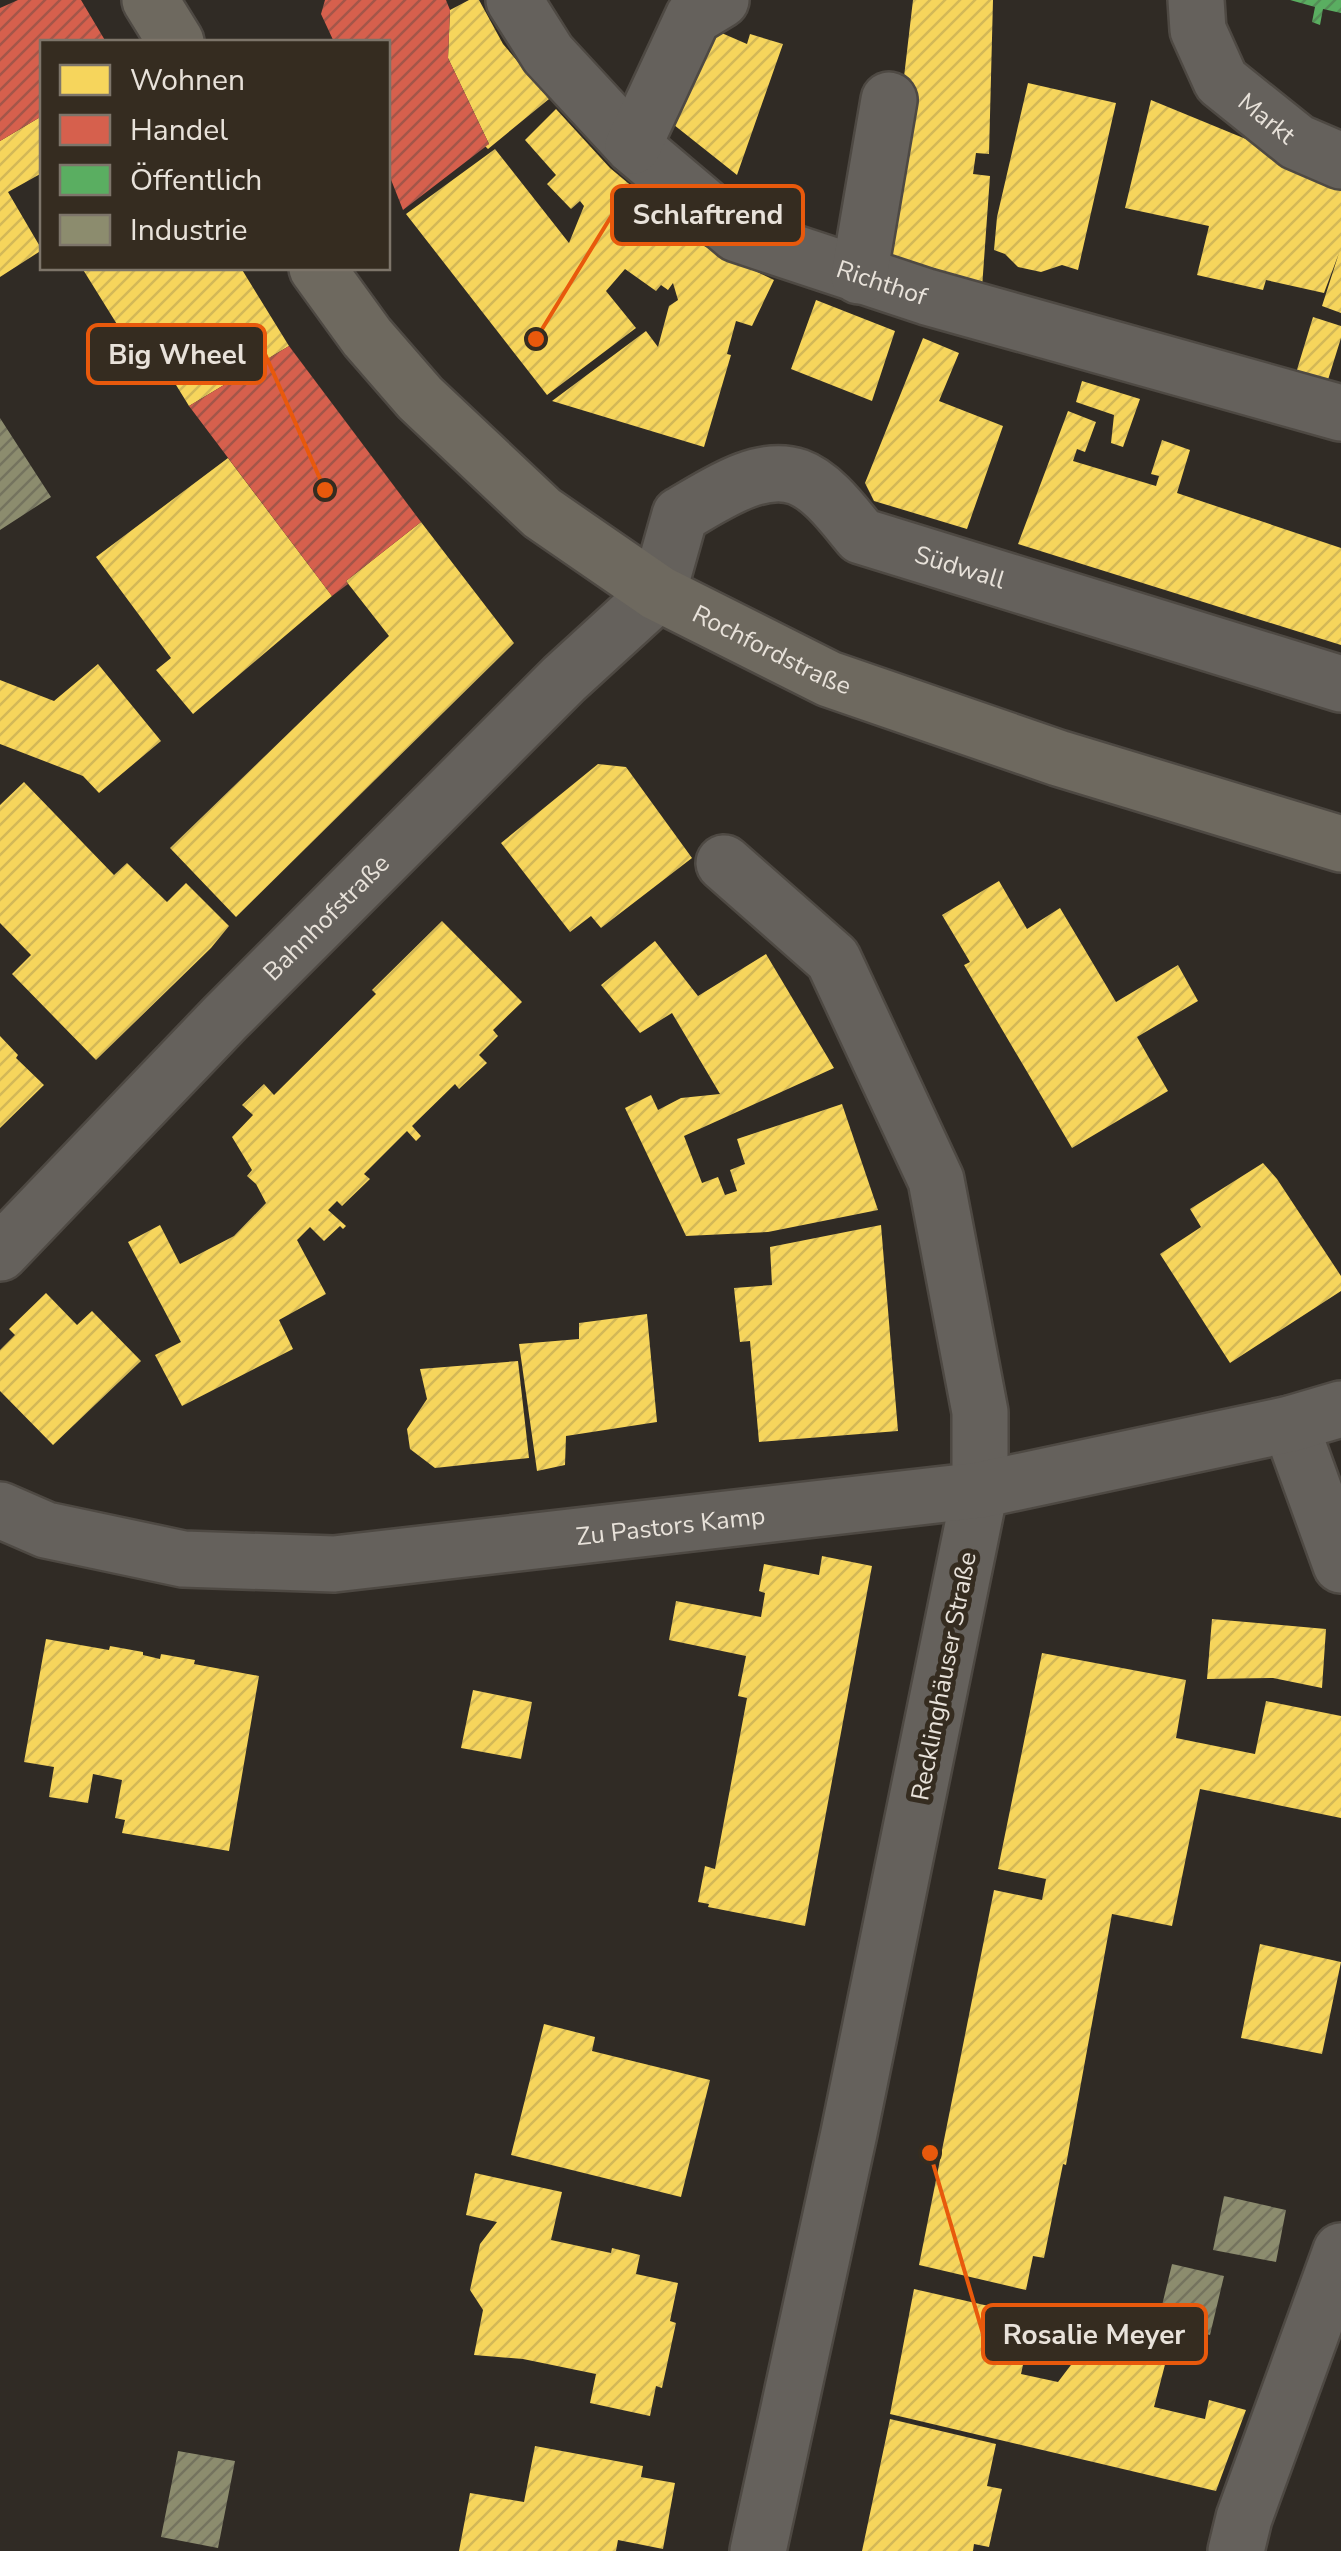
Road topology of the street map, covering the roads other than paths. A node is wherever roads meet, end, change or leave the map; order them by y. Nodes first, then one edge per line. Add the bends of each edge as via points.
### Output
1 (150, 0) edge
2 (514, 0) edge
3 (722, 0) edge
4 (1196, 0) edge
5 (175, 40) edge
6 (888, 100) dead end
7 (634, 146) junction
8 (1341, 161) edge
9 (318, 270) edge
10 (859, 276) junction
11 (1341, 413) edge
12 (658, 593) junction
13 (1341, 684) edge
14 (1341, 844) edge
15 (724, 862) dead end
16 (0, 1253) edge
17 (1341, 1408) edge
18 (1290, 1424) junction
19 (980, 1490) junction
20 (0, 1510) edge
21 (1341, 1565) edge
22 (1341, 2251) edge
23 (758, 2551) edge
24 (1236, 2551) edge

1 - 5 main road
2 - 7 street, Richthof via 548,54
3 - 7 street via 692,17
4 - 8 street, Markt via 1198,30 1221,81 1297,142
6 - 10 street
7 - 10 street, Richthof via 737,234
9 - 12 main road, Rochfordstraße via 420,398 542,513
10 - 11 street, Richthof
12 - 13 street, Südwall via 680,514 765,474 798,476 861,536
12 - 14 main road, Rochfordstraße via 829,679
12 - 16 street, Bahnhofstraße via 239,1004
15 - 19 street, Recklinghäuser Straße via 833,958 936,1180 980,1412
17 - 18 street, Zu Pastors Kamp
18 - 19 street, Zu Pastors Kamp
18 - 21 street
19 - 20 street, Zu Pastors Kamp via 334,1564 183,1559 46,1530
19 - 23 street, Recklinghäuser Straße
22 - 24 street

